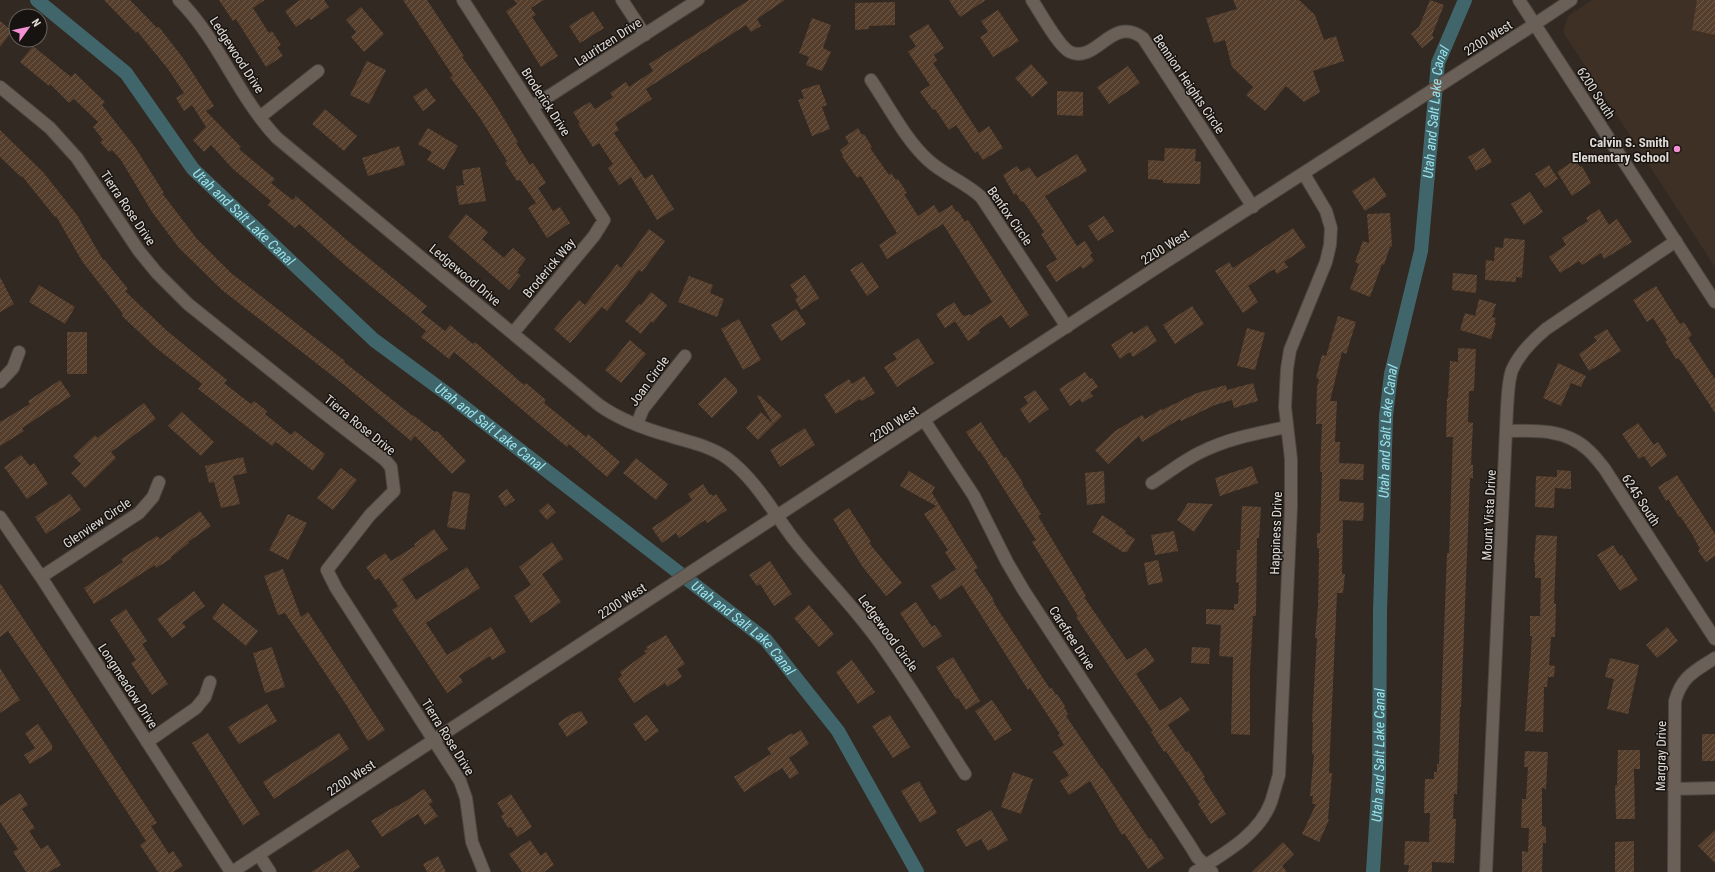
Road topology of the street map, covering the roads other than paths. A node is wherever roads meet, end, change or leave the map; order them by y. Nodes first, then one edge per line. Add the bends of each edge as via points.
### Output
1 (179, 0) edge
2 (463, 0) edge
3 (622, 0) edge
4 (698, 0) edge
5 (1032, 0) edge
6 (1520, 0) edge
7 (1571, 0) edge
8 (1535, 24) junction
9 (645, 35) junction
10 (318, 71) dead end
11 (871, 80) dead end
12 (0, 87) edge
13 (532, 107) junction
14 (260, 117) junction
15 (1304, 174) junction
16 (1253, 207) junction
17 (604, 220) joint
18 (1676, 242) junction
19 (1715, 302) edge
20 (1067, 327) junction
21 (513, 333) junction
22 (19, 352) dead end
23 (685, 356) dead end
24 (0, 382) edge
25 (924, 420) junction
26 (637, 424) junction
27 (1287, 427) junction
28 (1506, 431) junction
29 (159, 482) dead end
30 (1152, 483) dead end
31 (777, 516) junction
32 (0, 517) edge
33 (41, 577) junction
34 (1715, 639) edge
35 (1715, 658) edge
36 (210, 682) dead end
37 (434, 740) junction
38 (147, 742) junction
39 (965, 774) dead end
40 (1715, 788) edge
41 (1674, 789) junction
42 (259, 854) junction
43 (1209, 869) edge
44 (231, 872) edge
45 (270, 872) edge
46 (484, 872) edge
47 (1195, 872) edge
48 (1486, 872) edge
49 (1674, 872) edge

1 - 14 street, Ledgewood Drive via 194,15
2 - 13 street, Broderick Drive
3 - 9 street
4 - 9 street, Lauritzen Drive
5 - 16 street, Bennion Heights Circle via 1061,45 1070,52 1079,55 1124,31 1135,32 1143,38
6 - 8 street, 6200 South
7 - 8 street, 2200 West
8 - 15 street, 2200 West
8 - 18 street, 6200 South
9 - 13 street, Lauritzen Drive
10 - 14 street
11 - 20 street, Benfox Circle via 906,134 927,159 971,187 981,197
12 - 37 street, Tierra Rose Drive via 50,128 77,158 139,251 188,304 378,454 390,467 394,491 370,515 327,570
13 - 17 street, Broderick Drive
14 - 21 street, Ledgewood Drive via 277,138
15 - 16 street, 2200 West
15 - 27 street, Happiness Drive via 1326,211 1330,245 1326,262 1290,350 1285,388
16 - 20 street, 2200 West
17 - 21 street, Broderick Way via 594,236
18 - 19 street, 6200 South
18 - 28 street, Mount Vista Drive via 1533,340 1512,370
20 - 25 street, 2200 West
21 - 26 street, Ledgewood Drive via 599,405 613,415
22 - 24 street via 13,368
23 - 26 street, Joan Circle via 643,408
25 - 31 street, 2200 West
25 - 43 street, Carefree Drive via 977,502 1021,586 1191,847
26 - 31 street, Ledgewood Drive via 708,448 725,457 741,469
27 - 30 street via 1240,436 1220,443 1200,452
27 - 43 street, Happiness Drive via 1291,460 1291,507 1278,775 1271,804 1257,825
28 - 34 street, 6245 South via 1551,432 1576,441 1588,449 1604,468
28 - 48 street, Mount Vista Drive
29 - 33 street, Glenview Circle via 153,497 139,513
31 - 37 street, 2200 West
31 - 39 street, Ledgewood Circle via 877,640
32 - 33 street, Longmeadow Drive
33 - 38 street, Longmeadow Drive
35 - 41 street, Margray Drive via 1682,682 1678,691 1675,701
36 - 38 street via 206,697 196,708
37 - 42 street, 2200 West
37 - 46 street, Tierra Rose Drive via 460,781 466,798 472,842
38 - 44 street, Longmeadow Drive
40 - 41 street
41 - 49 street, Margray Drive
42 - 44 street, 2200 West
42 - 45 street
43 - 47 street, Happiness Drive

